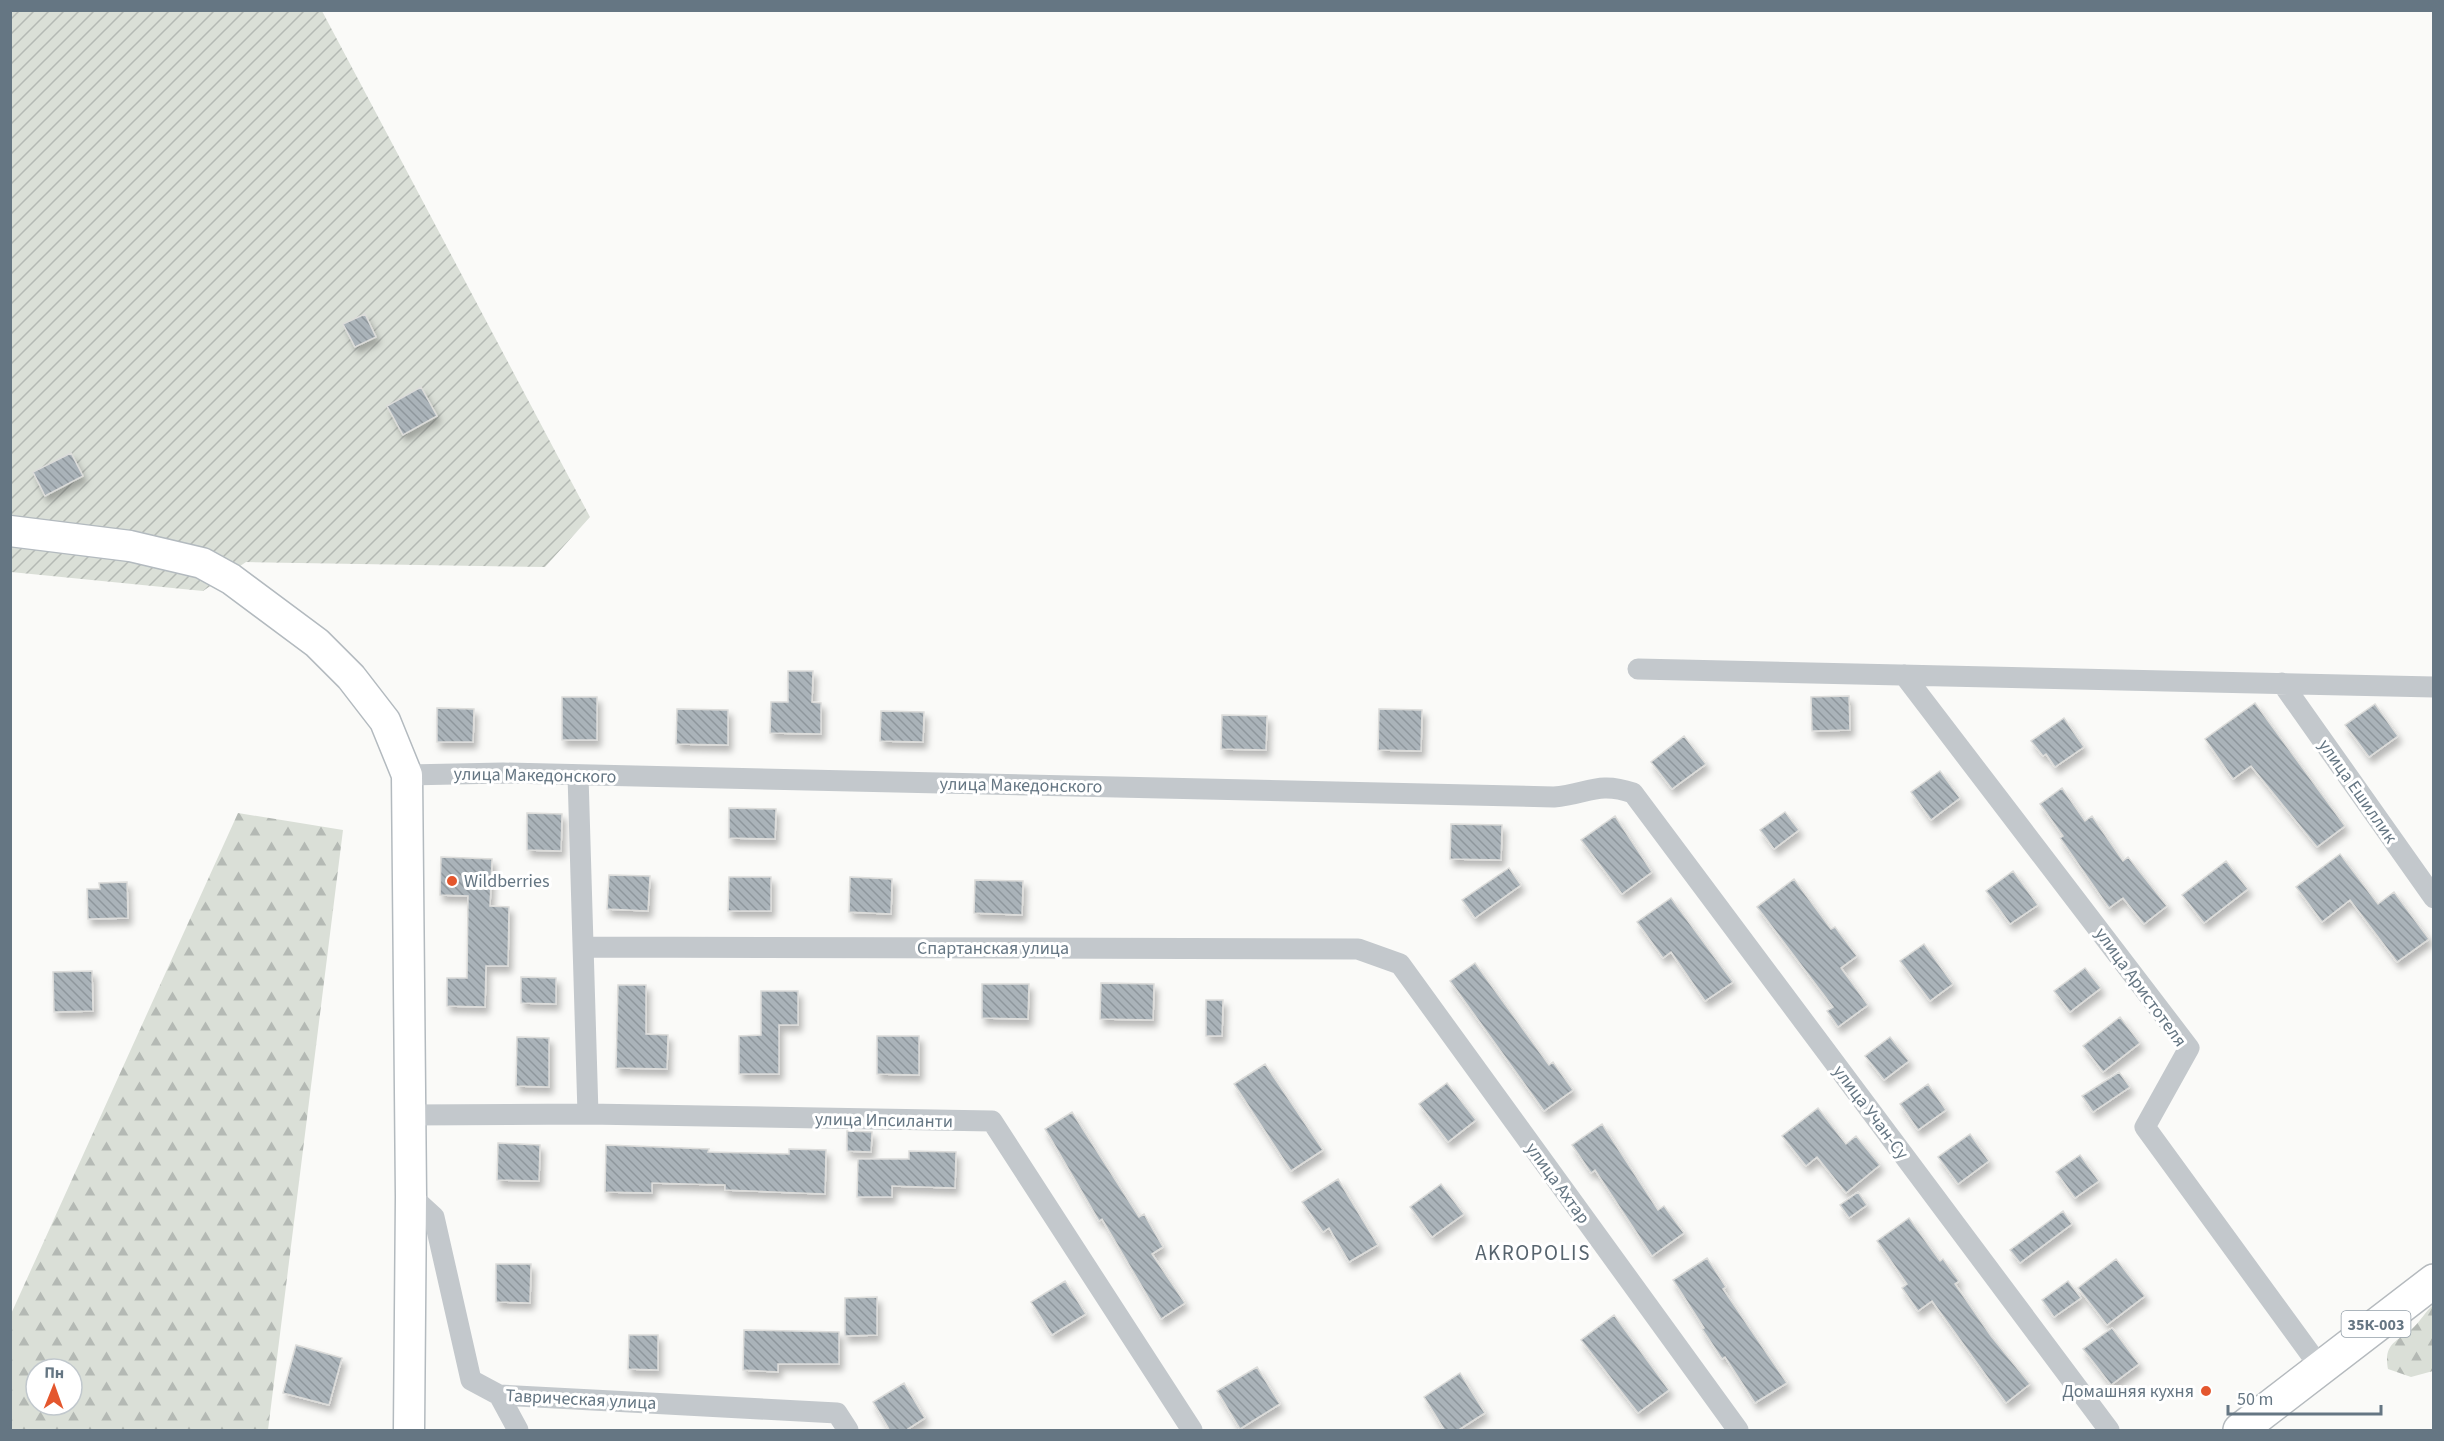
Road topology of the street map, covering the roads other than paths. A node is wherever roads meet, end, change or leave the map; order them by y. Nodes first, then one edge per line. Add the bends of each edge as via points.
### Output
1 (10, 531) edge
2 (1638, 669) dead end
3 (1904, 675) junction
4 (2282, 683) junction
5 (2433, 687) edge
6 (406, 775) junction
7 (578, 775) junction
8 (1633, 793) joint
9 (2433, 898) edge
10 (584, 947) junction
11 (1400, 964) joint
12 (588, 1114) junction
13 (408, 1115) junction
14 (411, 1196) junction
15 (2433, 1281) edge
16 (2320, 1367) junction
17 (499, 1395) junction
18 (409, 1431) edge
19 (518, 1431) edge
20 (848, 1431) edge
21 (1192, 1431) edge
22 (1738, 1431) edge
23 (2109, 1431) edge
24 (2240, 1431) edge

1 - 6 main road via 130,546 202,562 231,579 317,643 351,677 385,721
2 - 3 street
3 - 4 street
3 - 16 street, улица Аристотеля via 2189,1048 2145,1127
4 - 5 street
4 - 9 street, улица Ешиллик
6 - 7 street, улица Македонского
6 - 13 main road
7 - 8 street, улица Македонского via 1554,797 1614,786
7 - 10 street
8 - 23 street, улица Учан-Су
10 - 11 street, Спартанская улица via 1358,949
10 - 12 street
11 - 22 street, улица Ахтар
12 - 13 street, улица Ипсиланти
12 - 21 street, улица Ипсиланти via 992,1121
13 - 14 main road
14 - 17 street, Таврическая улица via 434,1217 471,1380
14 - 18 main road
15 - 16 main road, 35К-003
16 - 24 main road, 35К-003
17 - 19 street
17 - 20 street, Таврическая улица via 837,1413

